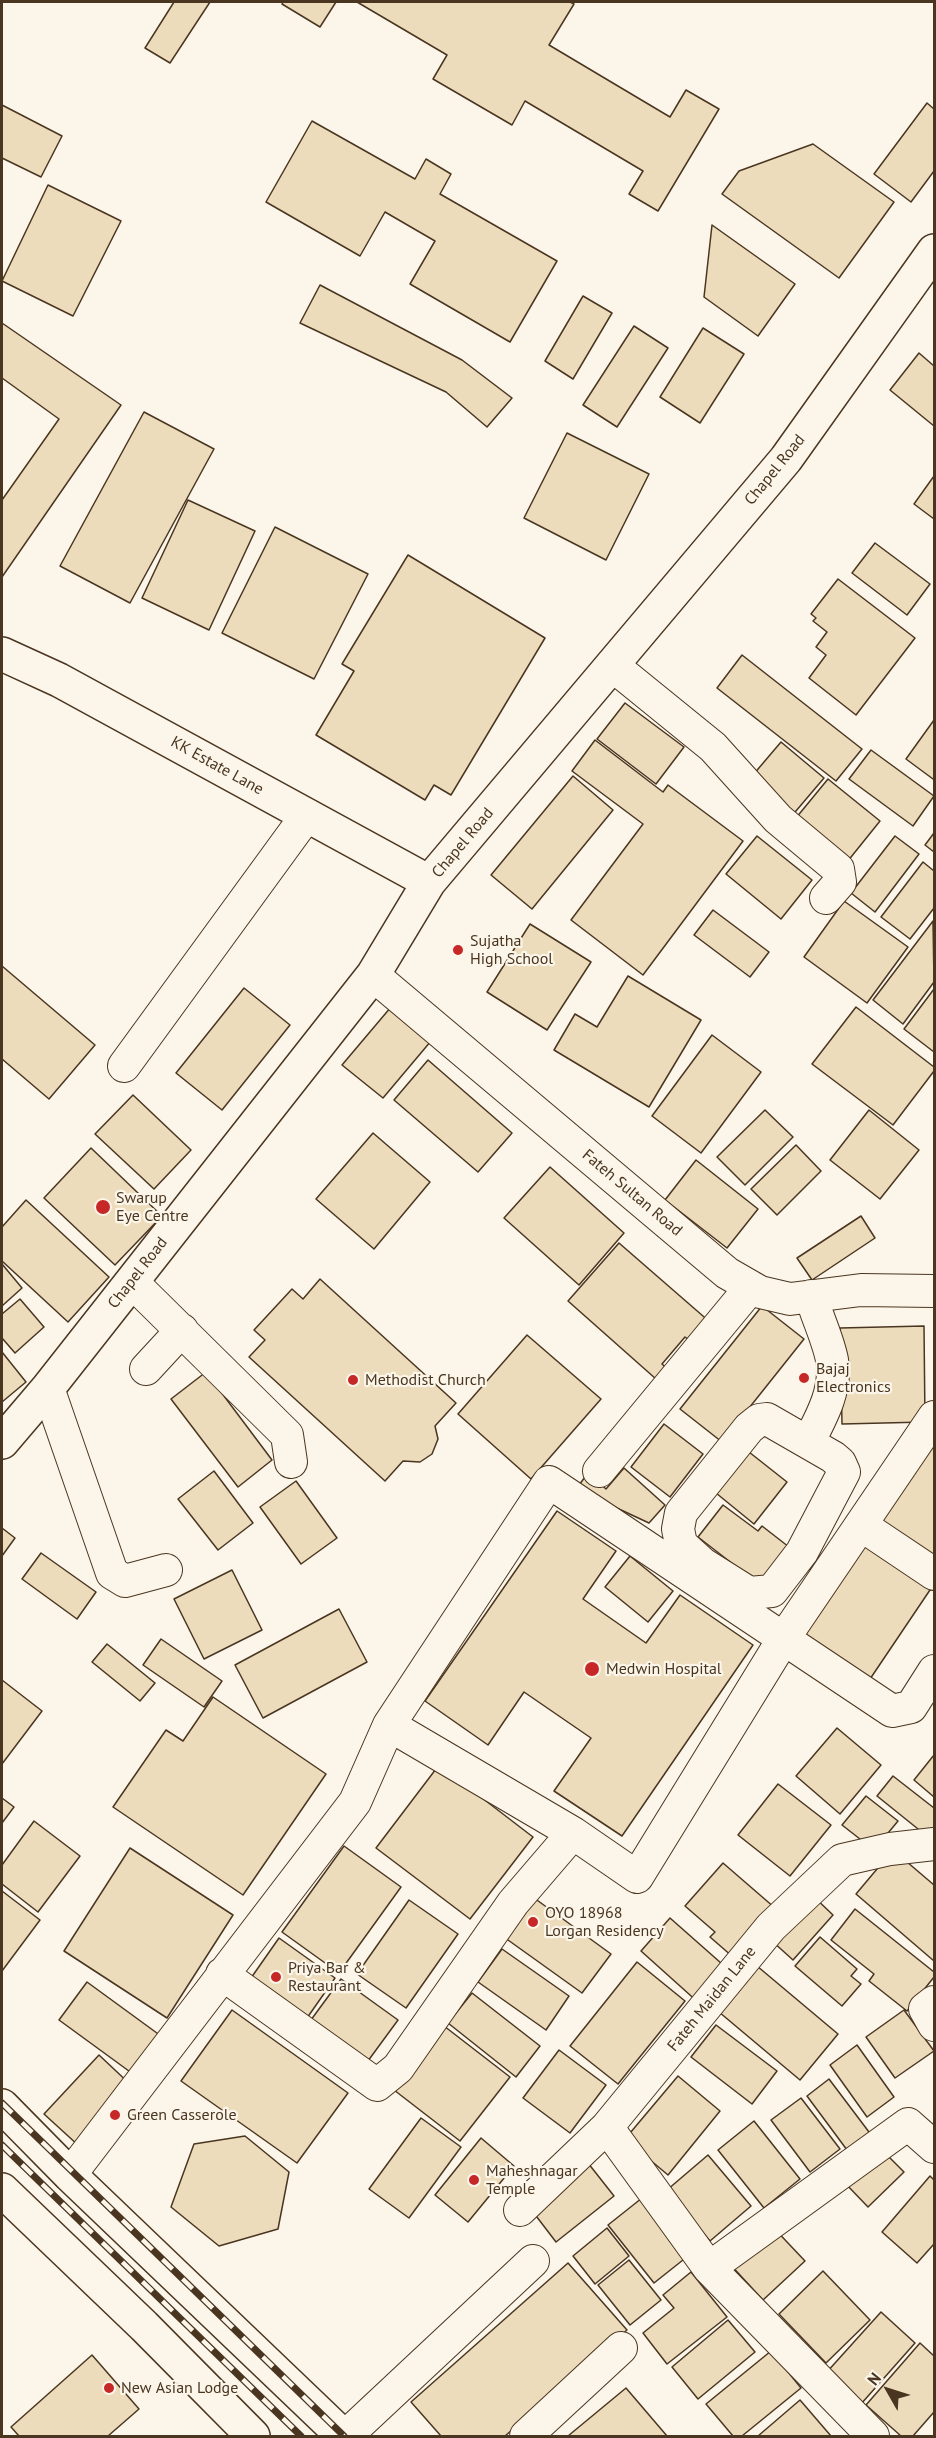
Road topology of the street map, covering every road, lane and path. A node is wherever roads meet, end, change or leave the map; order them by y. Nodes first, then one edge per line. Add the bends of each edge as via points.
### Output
1 (934, 252) edge
2 (2, 654) edge
3 (612, 665) junction
4 (307, 815) junction
5 (429, 882) junction
6 (826, 898) dead end
7 (373, 975) junction
8 (124, 1066) dead end
9 (132, 1282) junction
10 (751, 1287) junction
11 (934, 1291) edge
12 (811, 1296) junction
13 (182, 1330) junction
14 (146, 1369) dead end
15 (48, 1388) junction
16 (934, 1417) edge
17 (3, 1437) edge
18 (808, 1441) junction
19 (291, 1462) dead end
20 (599, 1471) dead end
21 (861, 1525) junction
22 (165, 1570) dead end
23 (934, 1574) edge
24 (784, 1638) junction
25 (934, 1671) edge
26 (389, 1725) junction
27 (573, 1833) junction
28 (934, 1844) edge
29 (222, 1974) junction
30 (934, 2002) edge
31 (934, 2025) edge
32 (2, 2106) edge
33 (607, 2127) junction
34 (934, 2147) edge
35 (70, 2175) junction
36 (2, 2190) edge
37 (520, 2210) dead end
38 (533, 2261) dead end
39 (709, 2268) junction
40 (621, 2348) dead end
41 (253, 2436) edge
42 (345, 2436) edge
43 (526, 2436) edge
44 (873, 2436) edge

1 - 3 main road, Chapel Road via 786,459
2 - 4 main road, KK Estate Lane via 59,680
3 - 5 main road, Chapel Road
3 - 6 street via 713,747 778,819 838,869 840,882
4 - 5 main road, KK Estate Lane
4 - 8 street
5 - 7 main road, Chapel Road
7 - 9 main road, Chapel Road
7 - 10 street, Fateh Sultan Road via 728,1273
9 - 13 street
9 - 15 main road, Chapel Road
10 - 12 street, Fateh Sultan Road via 790,1299
10 - 20 street
11 - 12 street, Fateh Sultan Road via 861,1290
12 - 18 street via 832,1359 832,1379 825,1410
13 - 14 street
13 - 19 street via 287,1435
15 - 17 main road, Chapel Road
15 - 22 street via 112,1573 125,1581
16 - 21 street
18 - 18 street via 840,1462 844,1473 802,1552 772,1591 749,1593 703,1564 681,1544 681,1513 749,1428 767,1419
21 - 23 street
21 - 24 street
24 - 25 street via 892,1711 911,1707
24 - 26 street via 549,1482
24 - 27 street via 638,1876
26 - 27 street
26 - 29 street via 355,1802
27 - 29 street via 513,1903 398,2068 377,2085
28 - 33 street, Fateh Maidan Lane via 842,1860 771,1927
29 - 35 street
30 - 31 street via 925,2009
32 - 35 main road
33 - 37 street, Fateh Maidan Lane
33 - 39 street
34 - 39 street via 908,2124
35 - 42 main road
36 - 41 main road
38 - 42 street
39 - 44 street
40 - 43 street

